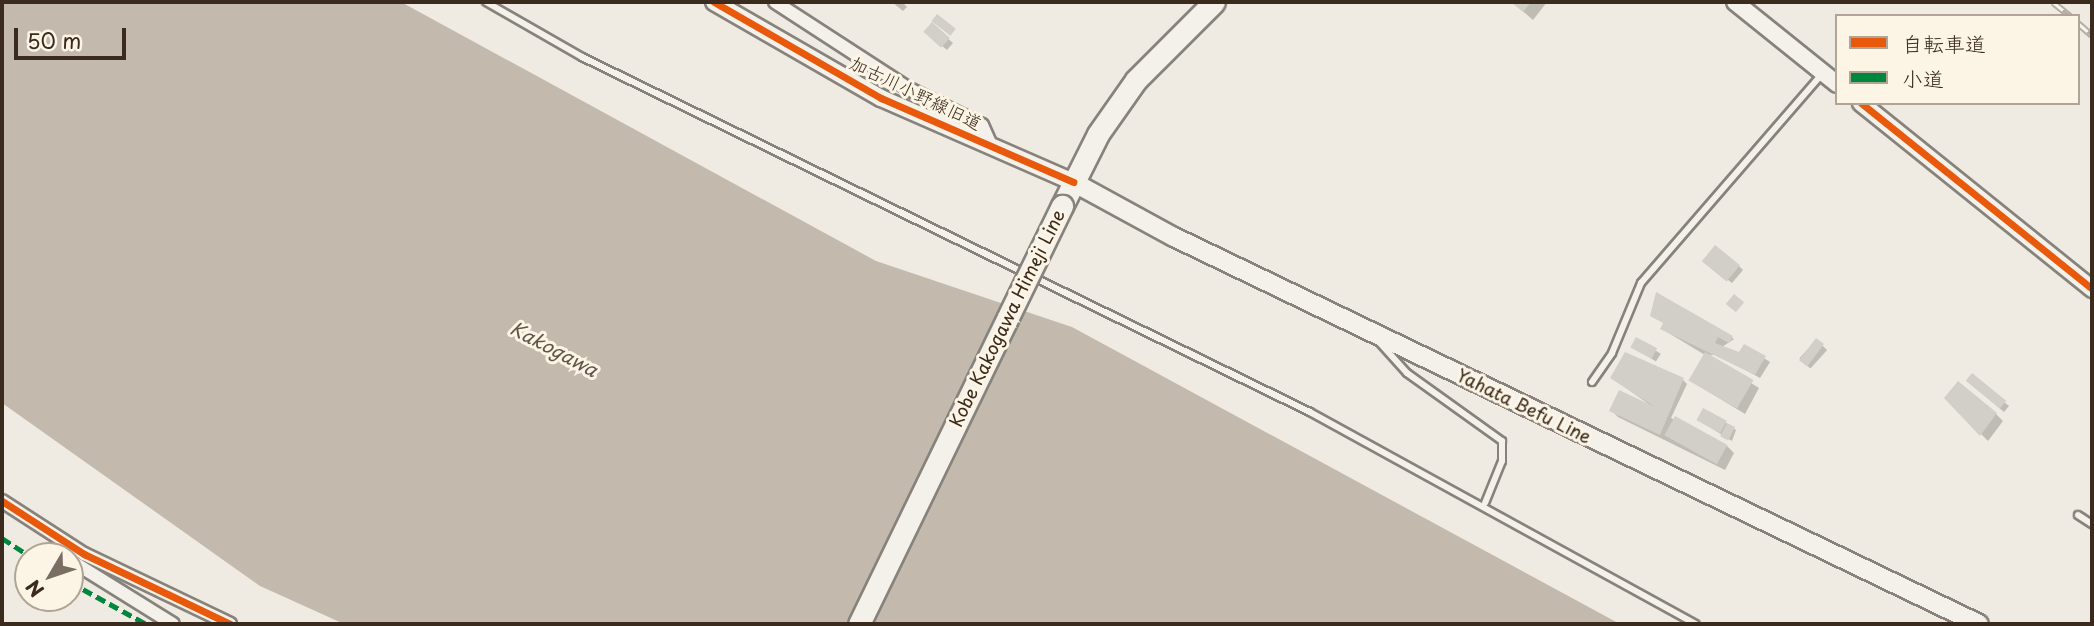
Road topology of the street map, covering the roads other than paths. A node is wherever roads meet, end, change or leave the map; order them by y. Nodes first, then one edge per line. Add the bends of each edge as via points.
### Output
1 (486, 2) edge
2 (714, 2) edge
3 (775, 2) edge
4 (1214, 2) edge
5 (1735, 2) edge
6 (1823, 73) junction
7 (1835, 82) edge
8 (1863, 105) edge
9 (992, 147) junction
10 (1073, 182) junction
11 (2092, 289) edge
12 (1370, 332) junction
13 (1592, 382) dead end
14 (2, 501) edge
15 (1485, 503) junction
16 (2078, 514) dead end
17 (2092, 524) edge
18 (53, 542) edge
19 (84, 560) edge
20 (84, 564) edge
21 (173, 624) edge
22 (230, 624) edge
23 (859, 624) edge
24 (1696, 624) edge
25 (1979, 624) edge

1 - 15 lane via 582,57 1127,320
2 - 9 street, 加古川小野線旧道 via 881,98
3 - 9 street via 909,89 982,125
4 - 10 main road, Kobe Kakogawa Himeji Line via 1136,80
5 - 6 street
6 - 7 street
6 - 13 lane via 1641,283 1612,353
8 - 11 street
9 - 10 street, 加古川小野線旧道
10 - 12 main road, Yahata Befu Line
10 - 23 main road, Kobe Kakogawa Himeji Line, bridge
12 - 15 lane via 1407,373 1502,441 1502,460
12 - 25 main road, Yahata Befu Line
14 - 18 street
15 - 24 lane
16 - 17 lane
19 - 22 street
20 - 21 street

